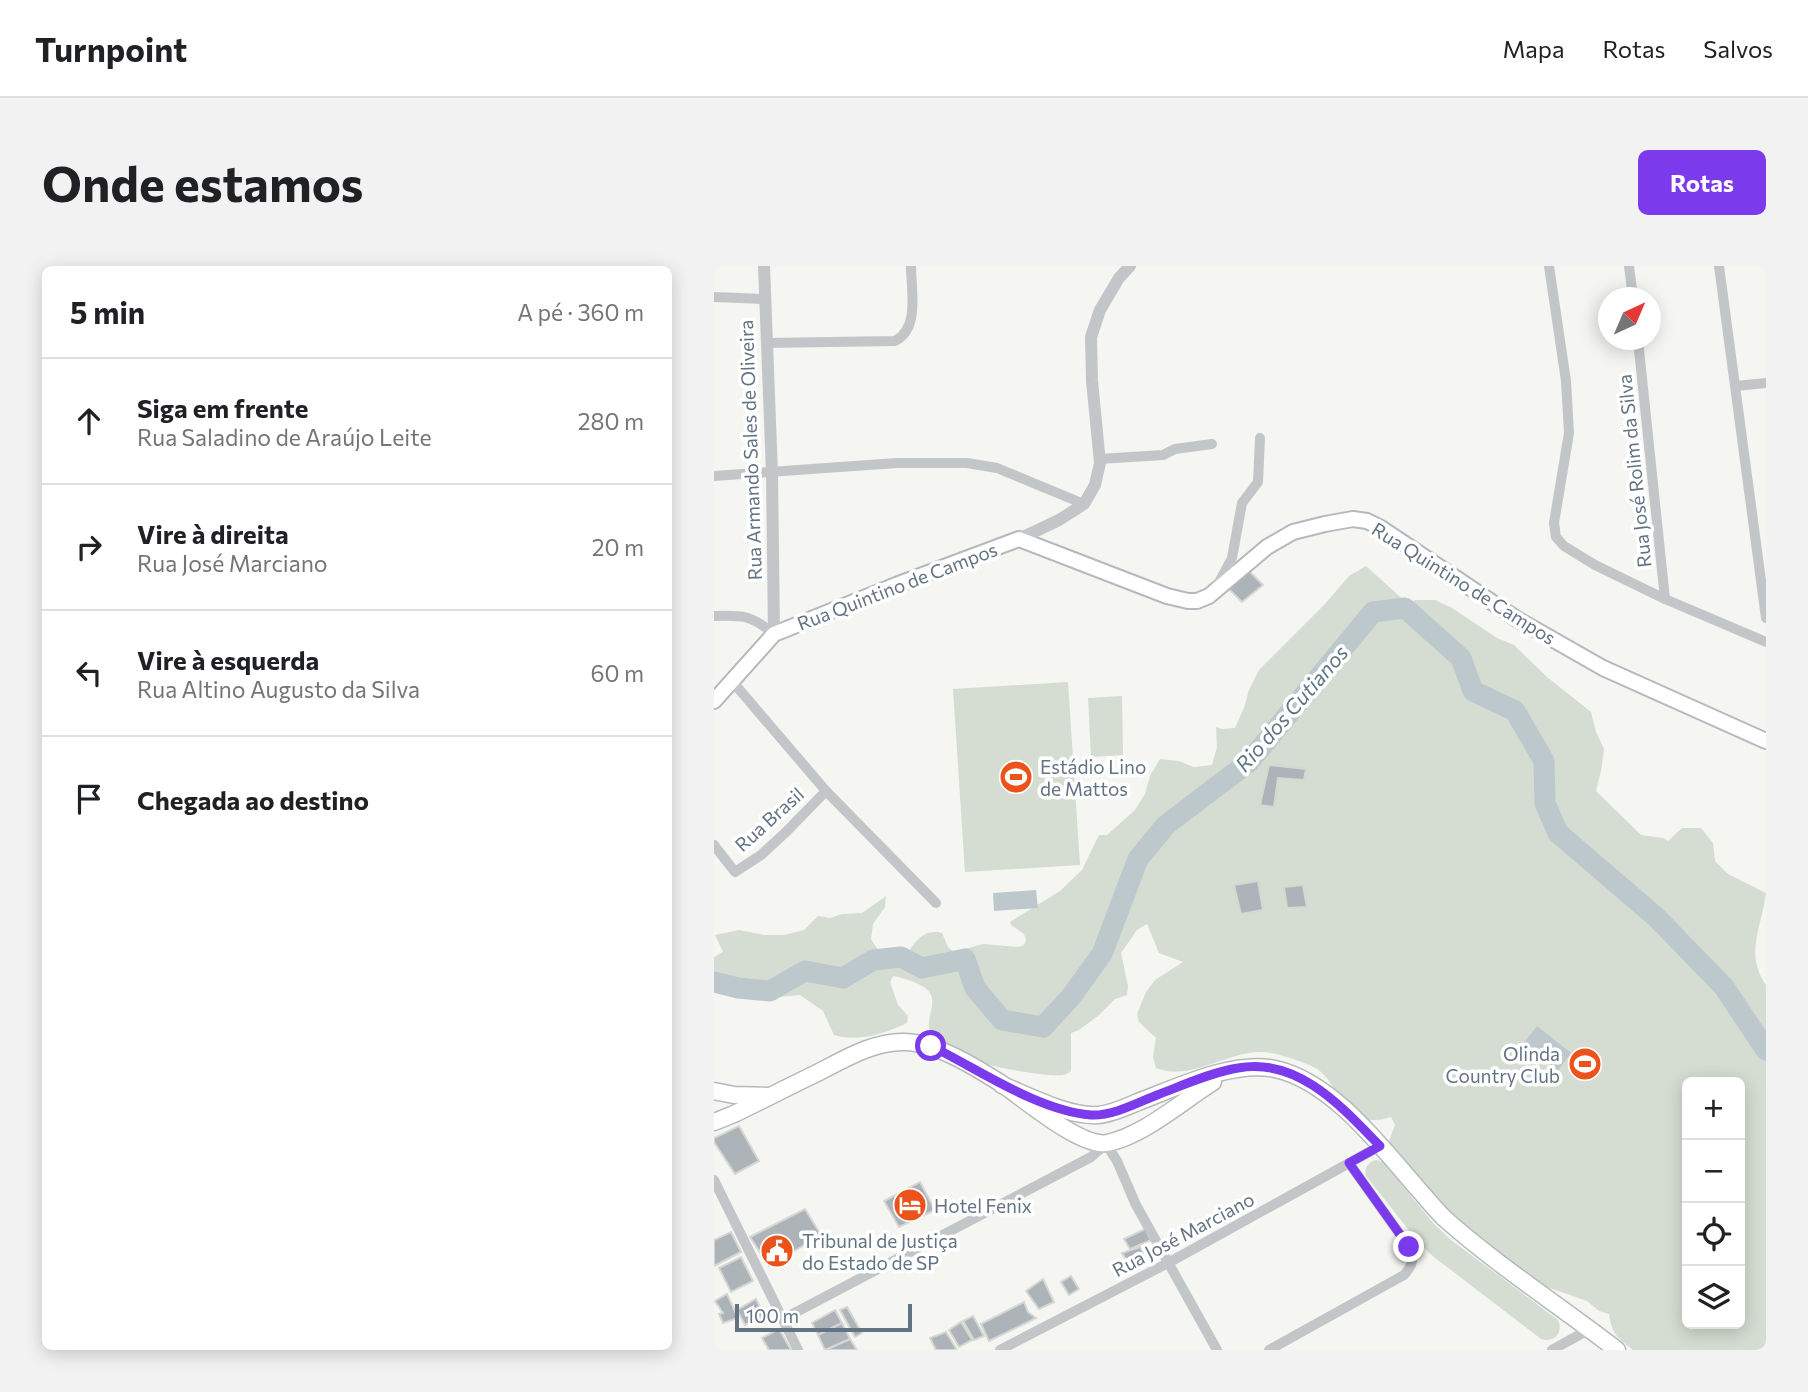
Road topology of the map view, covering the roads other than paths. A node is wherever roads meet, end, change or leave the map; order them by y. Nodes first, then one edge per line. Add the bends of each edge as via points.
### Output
1 (764, 266) edge
2 (911, 266) edge
3 (1130, 266) edge
4 (1549, 266) edge
5 (1629, 266) edge
6 (1719, 266) edge
7 (1632, 287) edge
8 (714, 297) edge
9 (765, 299) junction
10 (766, 343) junction
11 (1639, 350) edge
12 (1766, 383) edge
13 (1736, 386) junction
14 (1260, 439) dead end
15 (1212, 444) dead end
16 (1099, 459) junction
17 (772, 473) junction
18 (714, 476) edge
19 (1084, 504) junction
20 (1019, 539) junction
21 (1209, 596) junction
22 (1665, 599) junction
23 (714, 617) edge
24 (1766, 618) edge
25 (774, 634) junction
26 (1766, 642) edge
27 (732, 681) junction
28 (714, 701) edge
29 (1766, 741) edge
30 (826, 791) junction
31 (714, 845) edge
32 (936, 903) dead end
33 (1235, 1068) junction
34 (1002, 1084) junction
35 (714, 1091) edge
36 (771, 1096) junction
37 (1096, 1115) junction
38 (714, 1122) edge
39 (1088, 1140) junction
40 (1106, 1144) junction
41 (1380, 1146) junction
42 (1349, 1163) junction
43 (1071, 1167) junction
44 (714, 1180) edge
45 (1168, 1263) junction
46 (783, 1318) junction
47 (1590, 1329) junction
48 (799, 1350) edge
49 (1000, 1350) edge
50 (1217, 1350) edge
51 (1269, 1350) edge
52 (1552, 1350) edge
53 (1617, 1350) edge

1 - 9 street, Rua Armando Sales de Oliveira
2 - 10 street via 912,309 904,337 895,341
3 - 16 street via 1100,310 1091,337
4 - 22 street via 1569,433 1554,523 1556,537 1595,565
5 - 7 street
6 - 13 street
8 - 9 street
9 - 10 street, Rua Armando Sales de Oliveira
10 - 17 street, Rua Armando Sales de Oliveira
11 - 22 street, Rua José Rolim da Silva
12 - 13 street
13 - 24 street
14 - 21 street via 1258,482 1242,503 1232,558
15 - 16 street via 1175,449 1163,456
16 - 19 street via 1095,485
17 - 18 street
17 - 19 street via 897,463 967,463 997,468
17 - 25 street, Rua Armando Sales de Oliveira
19 - 20 street
20 - 21 main road, Rua Quintino de Campos via 1167,596 1197,601
20 - 25 main road, Rua Quintino de Campos
21 - 29 main road, Rua Quintino de Campos via 1282,537 1325,524 1367,521 1517,619 1603,668
22 - 26 street
23 - 25 street via 749,617
25 - 27 main road
27 - 28 main road
27 - 30 street
30 - 31 street, Rua Brasil via 761,855 735,872
30 - 32 street
33 - 37 main road
33 - 40 main road via 1144,1129
33 - 41 main road via 1249,1066 1297,1075 1337,1102
34 - 36 main road via 931,1046 904,1042 877,1045
34 - 37 main road via 1055,1107
34 - 39 main road
35 - 36 main road
36 - 38 main road
37 - 39 main road via 1085,1126
37 - 40 main road via 1107,1128
39 - 40 main road
39 - 43 street
40 - 43 street
40 - 45 street
41 - 42 street, Rua José Marciano
41 - 47 main road via 1442,1216
42 - 45 street, Rua José Marciano
42 - 51 street via 1409,1247 1414,1258 1411,1267 1405,1275
43 - 46 street
44 - 46 street
45 - 49 street, Rua José Marciano
45 - 50 street
46 - 48 street
47 - 52 street
47 - 53 main road

